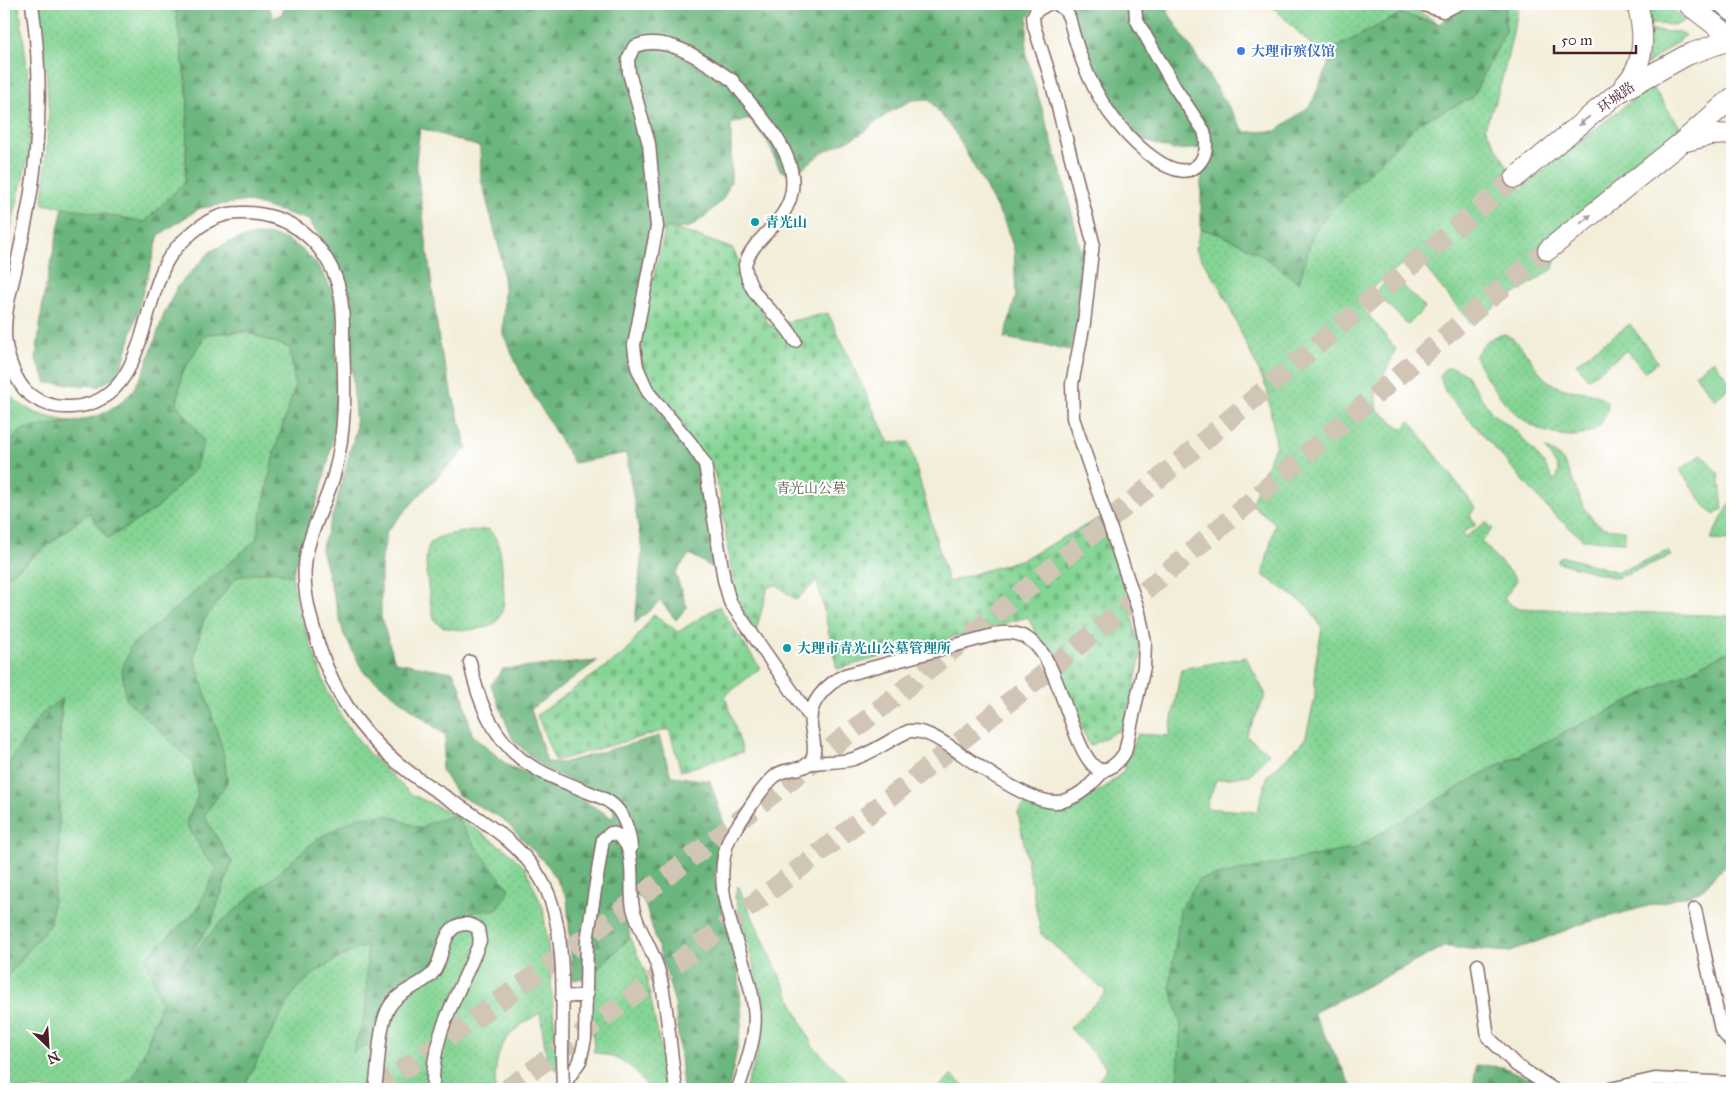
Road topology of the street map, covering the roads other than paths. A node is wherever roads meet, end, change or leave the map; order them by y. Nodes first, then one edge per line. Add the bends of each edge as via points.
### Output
1 (32, 4) edge
2 (1048, 4) edge
3 (1057, 4) edge
4 (1135, 4) edge
5 (1421, 4) edge
6 (1459, 4) edge
7 (1637, 4) edge
8 (1688, 4) edge
9 (1724, 4) edge
10 (1732, 11) edge
11 (1732, 39) edge
12 (1618, 93) junction
13 (1732, 98) edge
14 (1732, 134) edge
15 (1682, 142) junction
16 (1515, 178) tunnel mouth
17 (1548, 250) tunnel mouth
18 (795, 341) dead end
19 (470, 662) dead end
20 (810, 717) junction
21 (807, 764) junction
22 (1105, 769) junction
23 (631, 852) junction
24 (1695, 909) dead end
25 (1478, 965) dead end
26 (587, 995) junction
27 (562, 997) junction
28 (1732, 1043) edge
29 (1732, 1083) edge
30 (375, 1089) edge
31 (433, 1089) edge
32 (562, 1089) edge
33 (676, 1089) edge
34 (738, 1089) edge
35 (1553, 1089) edge
36 (1610, 1089) edge

1 - 27 street via 40,72 36,155 5,331 9,358 20,384 44,403 68,407 97,401 114,392 132,360 164,266 187,236 210,220 237,213 266,215 294,226 316,245 330,265 340,292 345,379 342,442 304,568 307,600 323,661 346,706 385,751 405,769 497,832 530,862 547,891 553,909 559,942
2 - 22 street via 1036,11 1034,26 1093,242 1084,323 1072,384 1073,418 1139,612 1145,643 1141,684 1125,752 1117,763
3 - 4 street via 1066,10 1080,60 1116,121 1159,163 1181,169 1194,167 1205,152 1204,131 1136,19
5 - 6 street via 1443,11
7 - 12 main road via 1642,29 1640,58 1635,73
8 - 11 main road
9 - 10 main road
11 - 12 main road, 环城路 via 1687,55
12 -> 16 main road, 环城路
13 - 15 main road
14 - 15 main road via 1710,134
17 -> 15 main road
18 - 20 street via 784,321 763,305 749,280 745,265 754,248 783,214 791,195 792,171 785,150 733,81 673,46 653,43 634,47 628,59 629,73 649,144 657,227 634,345 637,367 655,404 690,442 705,464 730,602
19 - 23 street via 487,716 511,749 545,774 612,803 626,825
20 - 21 street via 814,752
20 - 22 street via 816,701 830,685 845,675 1003,632 1014,632 1042,651 1085,752 1095,767
21 - 22 street via 852,759 914,730 934,737 1045,802 1062,802 1076,796
21 - 34 street via 783,771 772,779 726,848 725,902 754,1009 751,1043
23 - 26 street via 620,836 611,833 603,839 587,941
23 - 33 street via 633,909 659,975
24 - 28 street via 1721,1030
25 - 35 street via 1488,1037 1516,1065
26 - 27 street
26 - 32 street via 583,1052 576,1070
27 - 32 street, bridge
29 - 36 street via 1655,1079
30 - 31 street via 389,1008 399,996 432,974 453,929 463,924 472,925 479,933 480,941 435,1046

